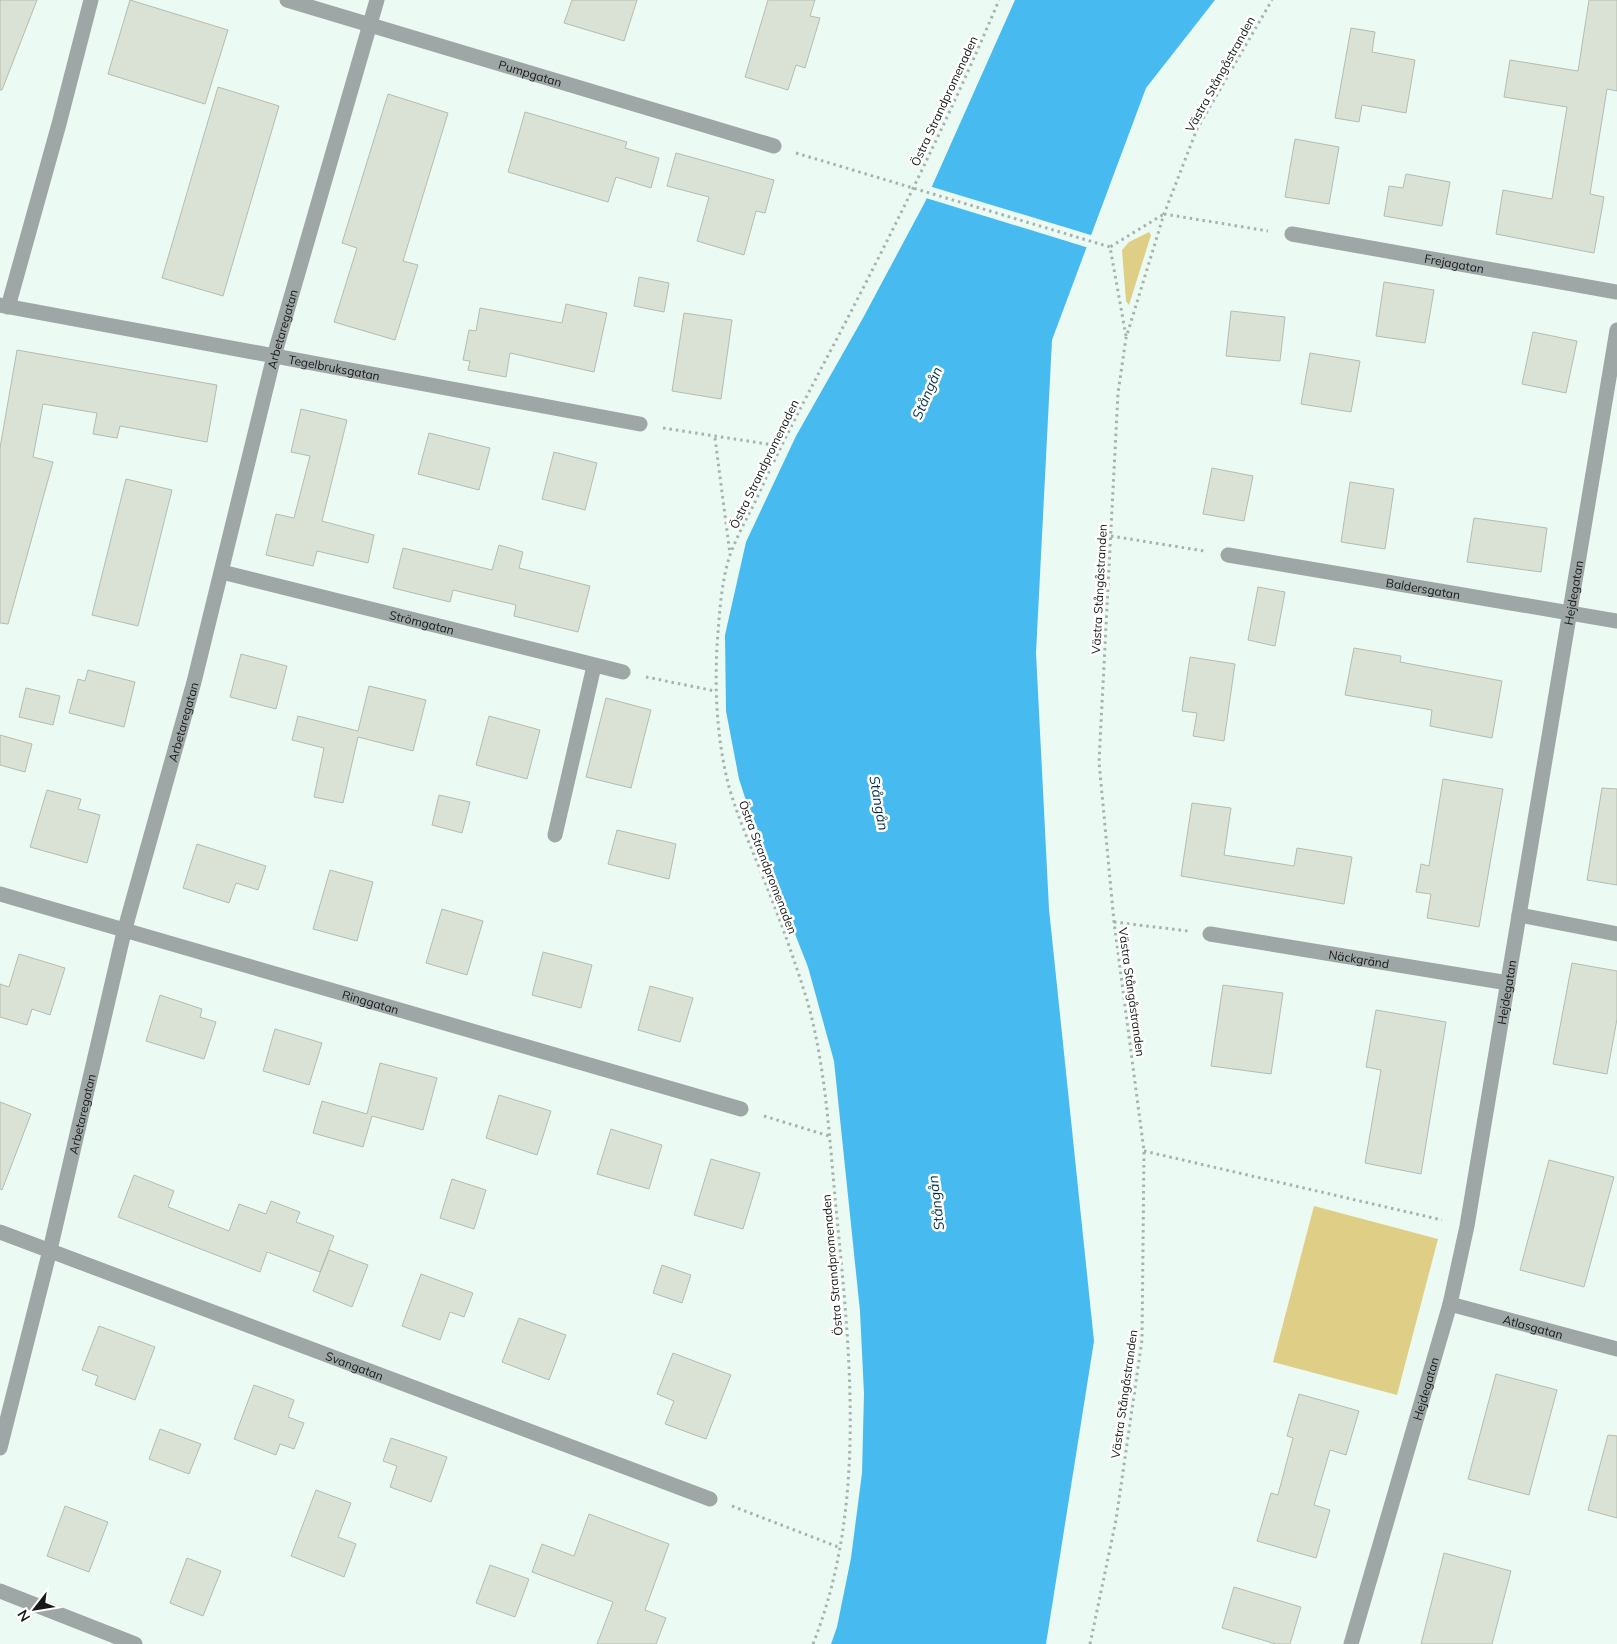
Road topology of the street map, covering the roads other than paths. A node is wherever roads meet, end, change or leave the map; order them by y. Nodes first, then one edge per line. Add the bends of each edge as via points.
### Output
1 (91, 0) edge
2 (287, 0) edge
3 (376, 0) edge
4 (369, 26) junction
5 (774, 146) road end
6 (1292, 234) road end
7 (1617, 292) edge
8 (4, 306) edge
9 (1617, 330) edge
10 (274, 356) junction
11 (640, 424) road end
12 (1228, 555) road end
13 (222, 572) junction
14 (1568, 612) junction
15 (1617, 621) edge
16 (594, 666) junction
17 (623, 672) road end
18 (555, 835) dead end
19 (0, 894) edge
20 (1519, 914) junction
21 (124, 932) junction
22 (1210, 934) road end
23 (1617, 934) edge
24 (1508, 983) junction
25 (742, 1109) road end
26 (0, 1232) edge
27 (50, 1250) junction
28 (1450, 1304) junction
29 (1617, 1349) edge
30 (0, 1448) edge
31 (710, 1499) dead end
32 (0, 1591) edge
33 (135, 1644) edge
34 (1351, 1644) edge

1 - 8 street via 60,124
2 - 4 street, Pumpgatan
3 - 4 street, Arbetaregatan
4 - 5 street, Pumpgatan
4 - 10 street, Arbetaregatan
6 - 7 street, Frejagatan
8 - 10 street, Tegelbruksgatan
9 - 14 street, Hejdegatan
10 - 11 street, Tegelbruksgatan
10 - 13 street, Arbetaregatan
12 - 14 street, Baldersgatan
13 - 16 street, Strömgatan
13 - 21 street, Arbetaregatan
14 - 15 street, Baldersgatan
14 - 20 street, Hejdegatan
16 - 17 street, Strömgatan
16 - 18 street
19 - 21 street, Ringgatan
20 - 23 street
20 - 24 street, Hejdegatan
21 - 25 street, Ringgatan
21 - 27 street, Arbetaregatan
22 - 24 street, Näckgränd
24 - 28 street, Hejdegatan via 1467,1226
26 - 27 street, Svangatan
27 - 30 street, Arbetaregatan
27 - 31 street, Svangatan
28 - 29 street, Atlasgatan
28 - 34 street, Hejdegatan
32 - 33 street

